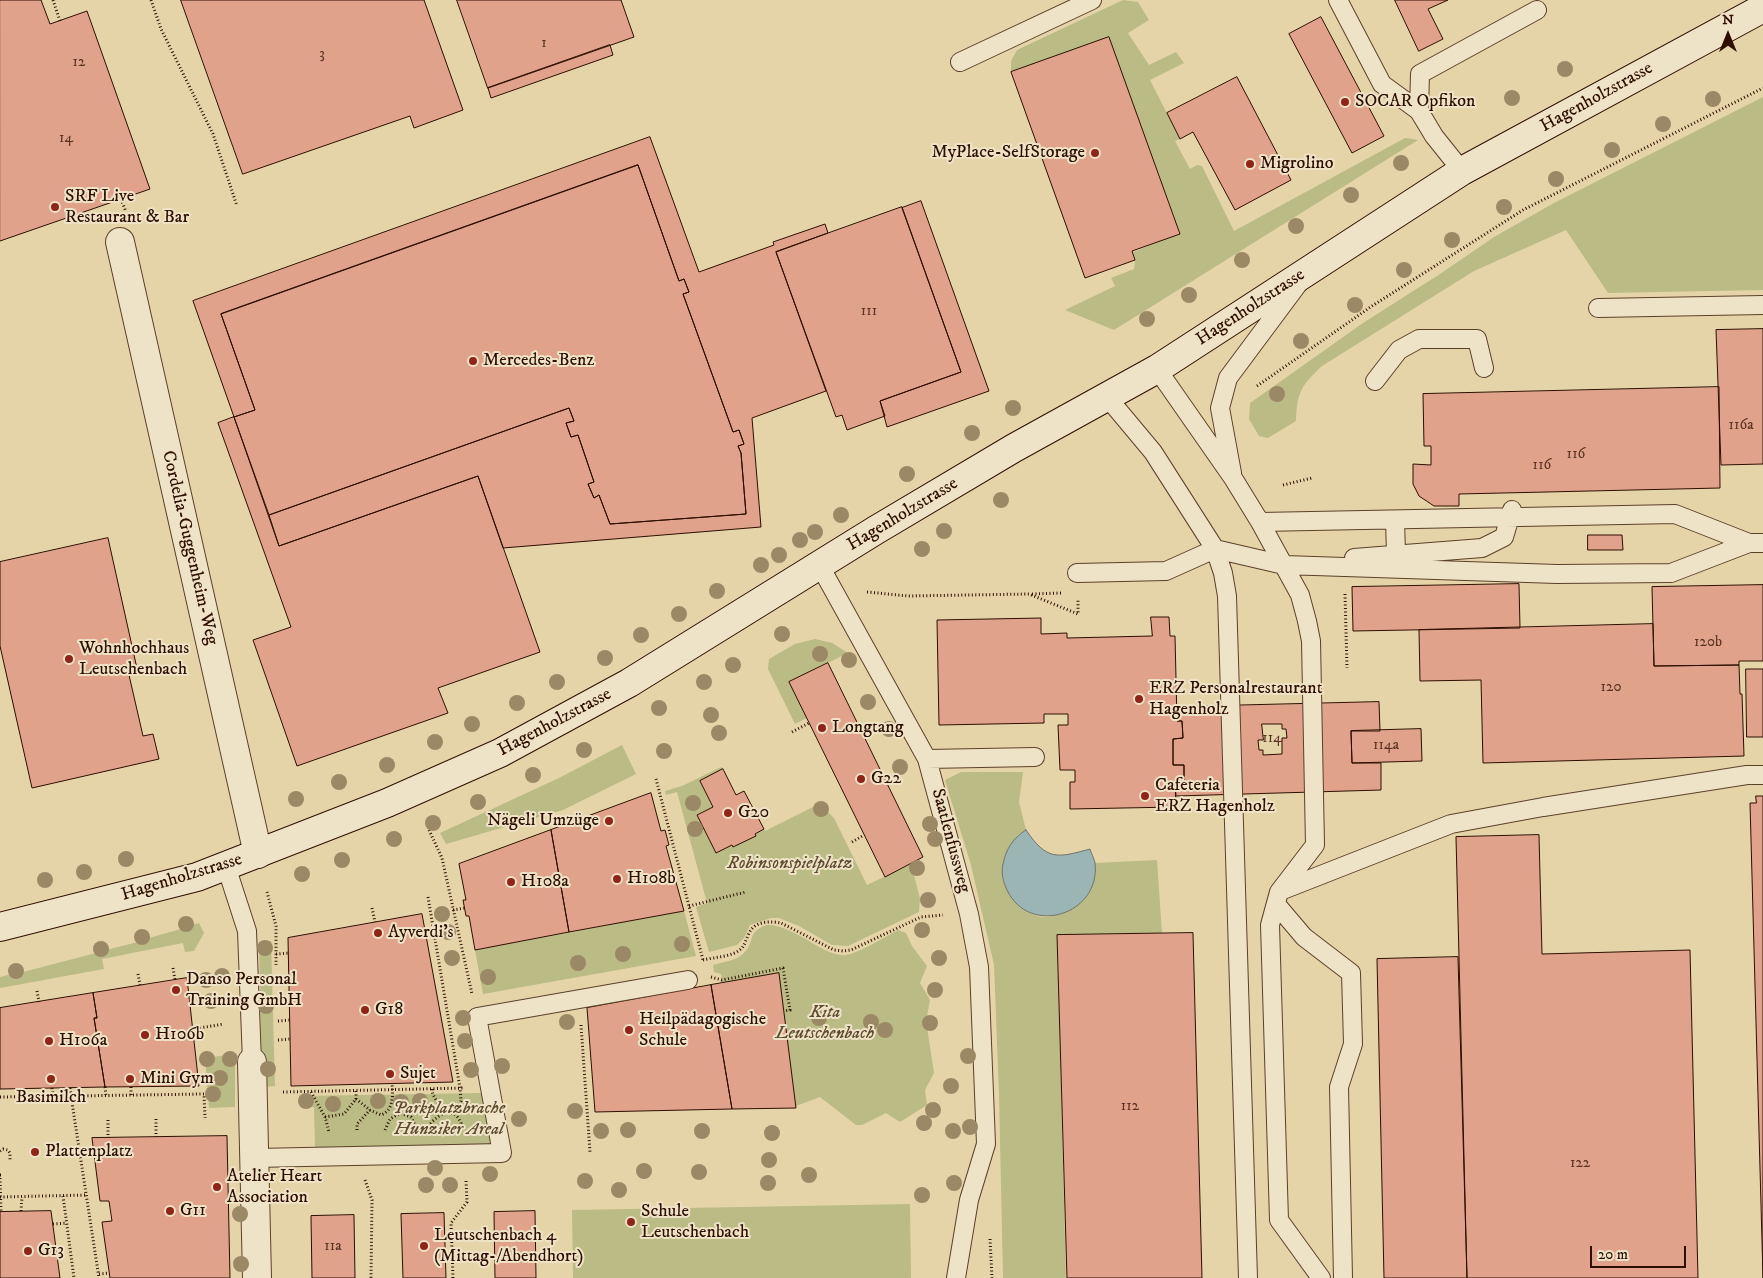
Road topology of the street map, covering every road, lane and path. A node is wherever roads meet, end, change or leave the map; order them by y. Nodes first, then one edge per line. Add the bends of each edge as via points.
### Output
1 (53, 0) edge
2 (151, 0) edge
3 (1092, 0) edge
4 (1338, 0) edge
5 (1763, 8) edge
6 (1537, 10) dead end
7 (60, 21) dead end
8 (960, 62) dead end
9 (1763, 88) edge
10 (1419, 111) junction
11 (1462, 171) junction
12 (237, 206) dead end
13 (120, 242) dead end
14 (1308, 272) junction
15 (1763, 305) edge
16 (1598, 308) dead end
17 (1484, 368) dead end
18 (1157, 369) junction
19 (1375, 381) dead end
20 (1253, 388) dead end
21 (1107, 397) junction
22 (1233, 478) junction
23 (1312, 478) dead end
24 (1283, 485) dead end
25 (1511, 514) junction
26 (1395, 520) junction
27 (1260, 522) junction
28 (1756, 543) edge
29 (1215, 549) junction
30 (1396, 554) junction
31 (1284, 565) junction
32 (820, 566) junction
33 (1077, 573) joint
34 (866, 592) dead end
35 (1054, 593) dead end
36 (1029, 594) junction
37 (1345, 594) dead end
38 (1347, 668) dead end
39 (809, 723) dead end
40 (792, 732) dead end
41 (1036, 757) dead end
42 (928, 759) junction
43 (1763, 774) edge
44 (656, 779) dead end
45 (566, 817) dead end
46 (568, 824) dead end
47 (429, 830) dead end
48 (864, 835) dead end
49 (852, 842) dead end
50 (258, 854) junction
51 (226, 866) junction
52 (267, 892) dead end
53 (746, 892) dead end
54 (428, 897) dead end
55 (1277, 898) junction
56 (689, 906) junction
57 (372, 908) dead end
58 (465, 908) dead end
59 (453, 910) junction
60 (969, 914) junction
61 (375, 922) dead end
62 (276, 926) dead end
63 (0, 927) edge
64 (434, 932) junction
65 (426, 934) dead end
66 (288, 953) dead end
67 (276, 954) dead end
68 (703, 960) junction
69 (173, 968) dead end
70 (138, 974) dead end
71 (175, 980) dead end
72 (688, 980) joint
73 (722, 980) dead end
74 (140, 985) dead end
75 (38, 991) dead end
76 (579, 999) junction
77 (39, 1002) dead end
78 (784, 1012) dead end
79 (477, 1017) junction
80 (290, 1020) dead end
81 (278, 1021) dead end
82 (251, 1026) junction
83 (193, 1029) dead end
84 (290, 1039) dead end
85 (278, 1040) dead end
86 (252, 1062) joint
87 (437, 1083) dead end
88 (392, 1084) dead end
89 (105, 1087) dead end
90 (130, 1087) dead end
91 (52, 1088) dead end
92 (70, 1088) dead end
93 (460, 1088) junction
94 (490, 1088) junction
95 (392, 1089) junction
96 (432, 1089) junction
97 (437, 1089) junction
98 (356, 1090) junction
99 (311, 1092) junction
100 (253, 1093) junction
101 (131, 1095) junction
102 (71, 1096) junction
103 (106, 1096) junction
104 (0, 1097) edge
105 (53, 1097) junction
106 (356, 1098) junction
107 (444, 1113) junction
108 (453, 1113) junction
109 (325, 1117) junction
110 (205, 1118) dead end
111 (156, 1119) dead end
112 (108, 1120) dead end
113 (424, 1132) dead end
114 (456, 1132) dead end
115 (156, 1137) dead end
116 (108, 1138) dead end
117 (0, 1151) edge
118 (590, 1152) dead end
119 (466, 1154) junction
120 (326, 1156) junction
121 (356, 1156) junction
122 (255, 1158) junction
123 (10, 1161) dead end
124 (1, 1176) edge
125 (87, 1195) junction
126 (63, 1196) junction
127 (0, 1197) edge
128 (22, 1197) junction
129 (21, 1211) dead end
130 (1, 1212) edge
131 (67, 1223) junction
132 (53, 1224) dead end
133 (109, 1273) dead end
134 (99, 1276) edge
135 (70, 1278) edge
136 (74, 1278) edge
137 (257, 1278) edge
138 (371, 1278) edge
139 (453, 1278) edge
140 (956, 1278) edge
141 (1248, 1278) edge
142 (1321, 1278) edge
143 (1342, 1278) edge

1 - 7 path
2 - 12 path via 161,29 213,134
3 - 8 lane
4 - 10 lane via 1382,84
5 - 11 street, Hagenholzstrasse
6 - 10 lane via 1420,74
9 - 20 path via 1523,210 1372,306
10 - 11 lane
11 - 14 street, Hagenholzstrasse
13 - 50 street, Cordelia-Guggenheim-Weg
14 - 18 street, Hagenholzstrasse
14 - 22 lane via 1228,378 1220,408
15 - 16 lane
17 - 19 lane via 1477,339 1419,340 1399,350
18 - 21 street, Hagenholzstrasse
18 - 22 lane
21 - 29 lane via 1153,452
21 - 32 street, Hagenholzstrasse via 1014,448
22 - 27 lane
23 - 24 path
25 - 26 lane
25 - 28 lane via 1675,514
25 - 30 lane via 1504,537 1482,548
26 - 27 lane
26 - 30 lane
27 - 31 lane
28 - 31 lane via 1672,573 1557,574
29 - 31 lane
29 - 33 lane via 1166,571
29 - 141 lane via 1227,596
30 - 31 lane
31 - 55 lane via 1300,595 1311,640 1315,845
32 - 42 lane, Saatlenfussweg
32 - 50 street, Hagenholzstrasse via 629,683 500,753 387,803
33 - 36 path via 1078,614
34 - 36 path via 908,596
35 - 36 path
37 - 38 path
39 - 40 path
41 - 42 lane
42 - 60 lane, Saatlenfussweg
43 - 55 lane via 1451,824
44 - 56 path
45 - 46 path
47 - 59 path via 442,858
48 - 49 path
50 - 51 street, Hagenholzstrasse
51 - 63 street, Hagenholzstrasse via 188,879
51 - 82 lane via 247,931
52 - 62 path
53 - 56 path
54 - 64 path
55 - 142 lane via 1270,925 1279,1220
55 - 143 lane via 1304,937 1351,973 1353,1044 1339,1087
56 - 68 path
57 - 61 path
58 - 59 path
59 - 79 path
60 - 68 path via 921,917 843,951 834,950 781,923 757,924 742,948 732,954
60 - 140 lane, Saatlenfussweg via 978,967 986,1144 969,1200
64 - 65 path
64 - 93 path
66 - 67 path
68 - 72 path via 708,976
69 - 71 path
70 - 74 path
72 - 76 lane
73 - 78 path via 783,968 790,1010
75 - 77 path
76 - 79 lane
76 - 118 path
79 - 94 lane
80 - 81 path
82 - 83 path
82 - 86 lane
84 - 85 path
86 - 100 street
87 - 97 path
88 - 95 path
89 - 103 path
90 - 101 path
91 - 105 path
92 - 102 path
93 - 94 path
93 - 97 path
93 - 108 path via 461,1101
94 - 119 lane via 502,1153
95 - 96 path
95 - 98 path
95 - 106 path via 391,1106 387,1113 381,1115
96 - 97 path
96 - 107 path
98 - 99 path
98 - 106 path
99 - 100 path
99 - 109 path
100 - 122 street
101 - 103 path
101 - 110 path via 204,1094
102 - 103 path
102 - 105 path
102 - 125 path
104 - 105 path
106 - 109 path via 344,1114
107 - 108 path
107 - 113 path via 436,1116
108 - 114 path via 462,1123
109 - 120 path via 329,1130
111 - 115 path
112 - 116 path
117 - 123 path via 8,1150
119 - 121 lane
119 - 139 path via 467,1202 451,1223
120 - 121 lane
120 - 122 lane
121 - 138 path via 372,1200
122 - 137 street
124 - 127 path
125 - 126 path
125 - 134 path
126 - 128 path
126 - 131 path
127 - 128 path
127 - 130 path
128 - 129 path
131 - 132 path
131 - 136 path
133 - 134 path
135 - 136 path

